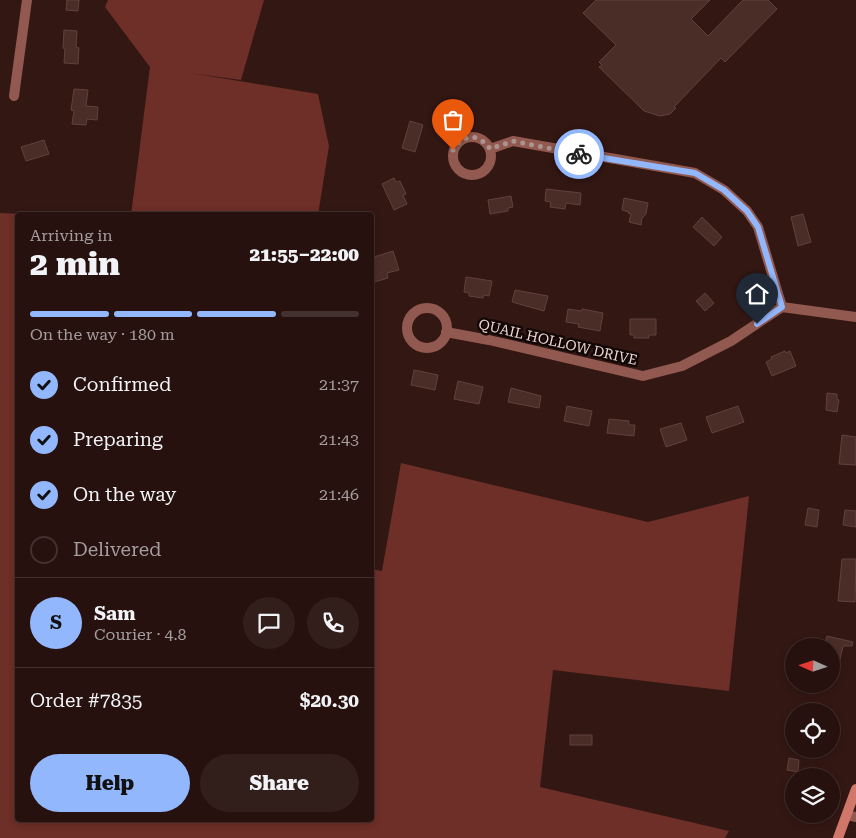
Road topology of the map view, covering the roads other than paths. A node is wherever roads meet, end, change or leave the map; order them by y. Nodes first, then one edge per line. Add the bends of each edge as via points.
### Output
1 (27, 0) edge
2 (14, 96) dead end
3 (490, 149) dead end
4 (782, 307) junction
5 (856, 317) edge
6 (446, 332) dead end
7 (856, 788) edge
8 (851, 816) edge
9 (838, 838) edge

1 - 2 street
3 - 4 street via 513,141 695,173 724,190 747,211 758,227
4 - 5 street
4 - 6 street, QUAIL HOLLOW DRIVE via 731,341 682,366 643,376
7 - 8 main road
8 - 9 main road

